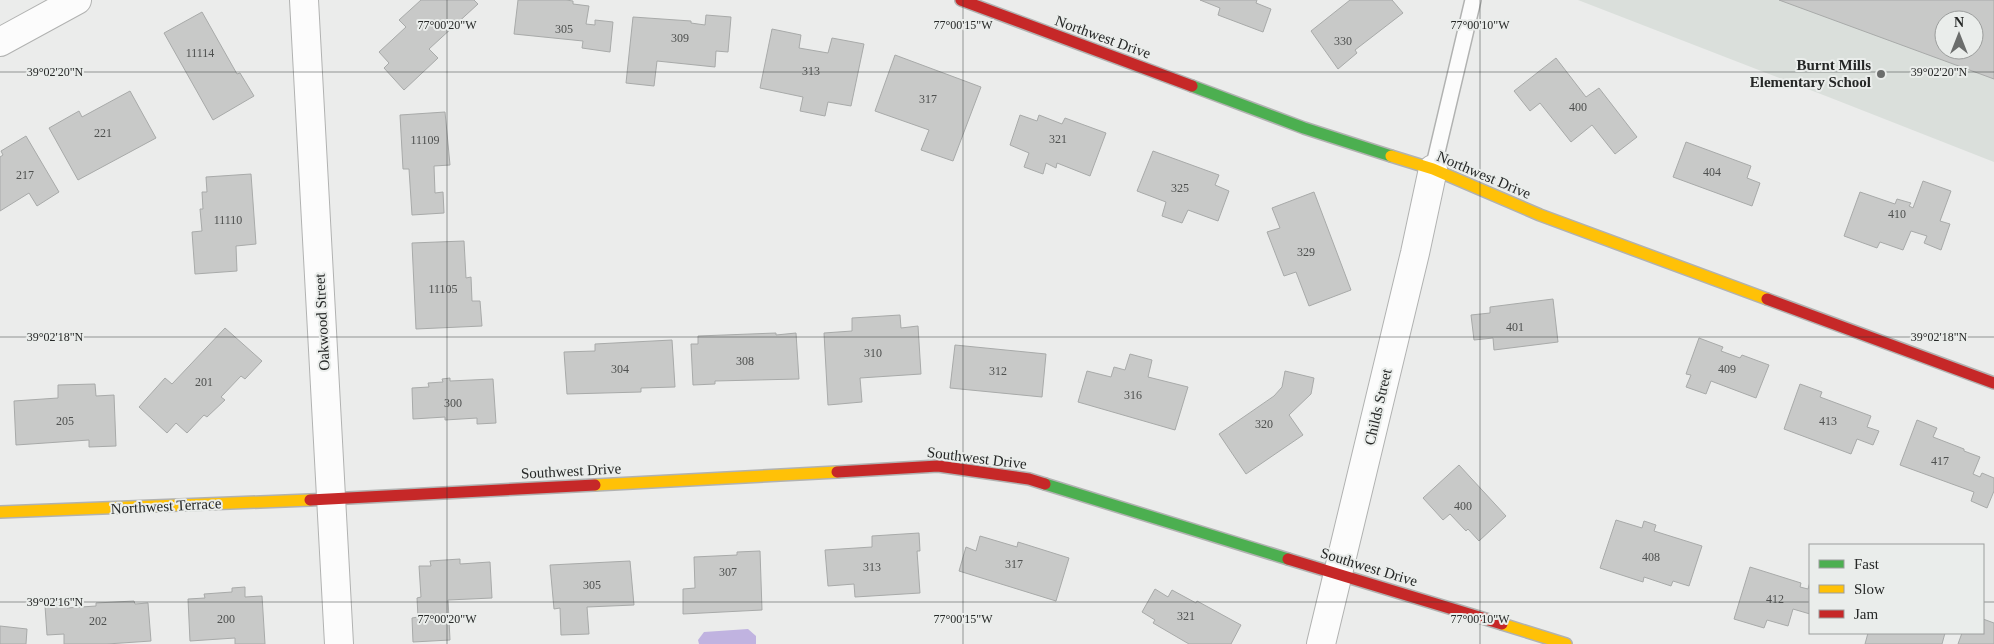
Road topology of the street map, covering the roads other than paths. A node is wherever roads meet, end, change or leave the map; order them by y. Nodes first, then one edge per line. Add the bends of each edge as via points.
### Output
1 (77, 0) edge
2 (304, 0) edge
3 (961, 0) edge
4 (1473, 0) edge
5 (0, 42) edge
6 (1433, 169) junction
7 (1994, 383) edge
8 (332, 499) junction
9 (0, 512) edge
10 (1338, 573) junction
11 (339, 644) edge
12 (1321, 644) edge
13 (1566, 644) edge

1 - 5 street
2 - 8 street, Oakwood Street
3 - 6 street, Northwest Drive via 1304,128
4 - 6 lane
6 - 7 street, Northwest Drive via 1540,215
6 - 10 street, Childs Street
8 - 9 street, Northwest Terrace
8 - 10 street, Southwest Drive via 938,466 1029,478
8 - 11 street, Oakwood Street
10 - 12 street, Childs Street
10 - 13 street, Southwest Drive

